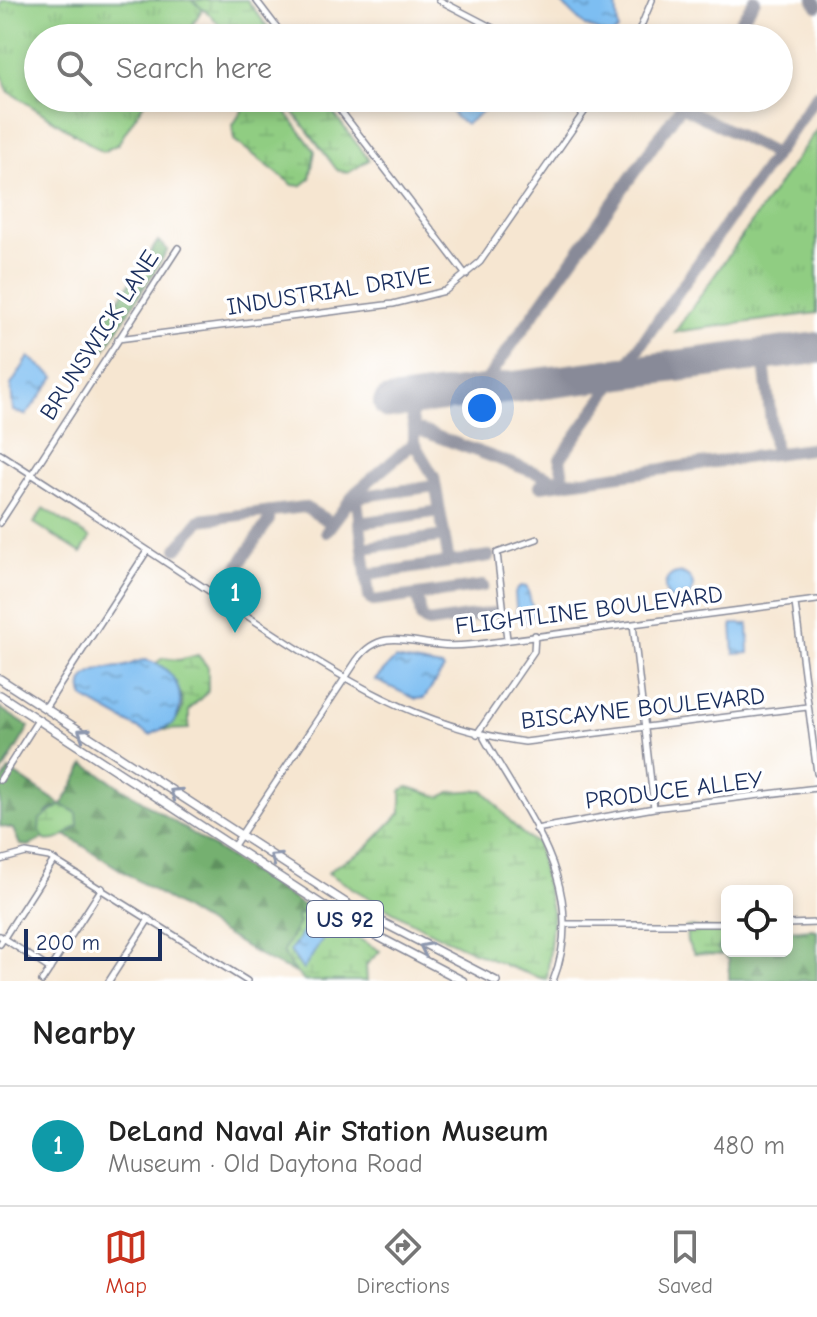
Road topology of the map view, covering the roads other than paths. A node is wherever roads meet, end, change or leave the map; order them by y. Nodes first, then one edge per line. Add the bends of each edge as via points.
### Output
1 (256, 0) edge
2 (439, 0) edge
3 (652, 1) edge
4 (274, 24) edge
5 (485, 24) edge
6 (642, 24) edge
7 (342, 112) edge
8 (584, 112) edge
9 (178, 248) dead end
10 (466, 275) junction
11 (118, 339) junction
12 (0, 454) edge
13 (31, 473) junction
14 (0, 523) edge
15 (537, 539) dead end
16 (147, 551) junction
17 (817, 600) edge
18 (795, 603) junction
19 (633, 624) junction
20 (535, 635) junction
21 (507, 639) junction
22 (0, 679) edge
23 (345, 679) junction
24 (0, 695) edge
25 (807, 707) junction
26 (45, 708) junction
27 (22, 709) junction
28 (62, 719) junction
29 (39, 720) junction
30 (646, 729) junction
31 (480, 736) junction
32 (817, 771) edge
33 (0, 780) edge
34 (817, 788) edge
35 (654, 808) junction
36 (536, 829) junction
37 (241, 835) junction
38 (233, 847) junction
39 (0, 860) edge
40 (54, 860) junction
41 (102, 888) junction
42 (149, 919) junction
43 (373, 920) junction
44 (817, 923) edge
45 (564, 924) junction
46 (721, 924) edge
47 (793, 924) edge
48 (367, 932) junction
49 (1, 940) edge
50 (50, 969) junction
51 (42, 981) edge
52 (109, 981) edge
53 (247, 981) edge
54 (463, 981) edge
55 (496, 981) edge
56 (553, 981) edge

1 - 4 street
2 - 5 street
3 - 6 street
7 - 10 street
8 - 10 street, INDUSTRIAL DRIVE
9 - 11 street, BRUNSWICK LANE
10 - 11 street, INDUSTRIAL DRIVE via 426,299
11 - 13 street, BRUNSWICK LANE
12 - 13 street, BISCAYNE BOULEVARD
13 - 14 street, BRUNSWICK LANE
13 - 16 street, BISCAYNE BOULEVARD
15 - 21 street via 497,553
16 - 23 street, BISCAYNE BOULEVARD
16 - 26 street
17 - 18 street, FLIGHTLINE BOULEVARD
18 - 19 street, FLIGHTLINE BOULEVARD
18 - 25 street
19 - 20 street, FLIGHTLINE BOULEVARD
19 - 30 street
20 - 21 street, FLIGHTLINE BOULEVARD
20 - 31 street via 534,651
21 - 23 street, FLIGHTLINE BOULEVARD via 452,646 381,640 363,653
22 - 26 main road, US 92
23 - 31 street, BISCAYNE BOULEVARD via 435,723
23 - 37 street, FLIGHTLINE BOULEVARD
24 - 27 main road, US 92
25 - 30 street, BISCAYNE BOULEVARD
25 - 32 street
26 - 27 main road
26 - 28 main road, US 92
27 - 29 main road, US 92
28 - 29 main road
37 -> 28 main road, US 92
29 - 33 street
29 - 38 main road, US 92
30 - 31 street, BISCAYNE BOULEVARD via 525,742
30 - 35 street
31 - 36 street
34 - 35 street, PRODUCE ALLEY
35 - 36 street, PRODUCE ALLEY
36 - 45 street via 558,870
37 - 38 street, FLIGHTLINE BOULEVARD
43 -> 37 main road, US 92
38 - 48 main road, US 92
39 - 40 street via 36,853
40 - 41 street
40 - 49 street
41 - 42 street
41 - 50 street
42 - 52 street
42 - 53 street
43 - 48 street
55 -> 43 main road, US 92
44 - 47 street
45 - 46 street
45 - 56 street
48 - 54 main road, US 92
49 - 50 street
50 - 51 street

